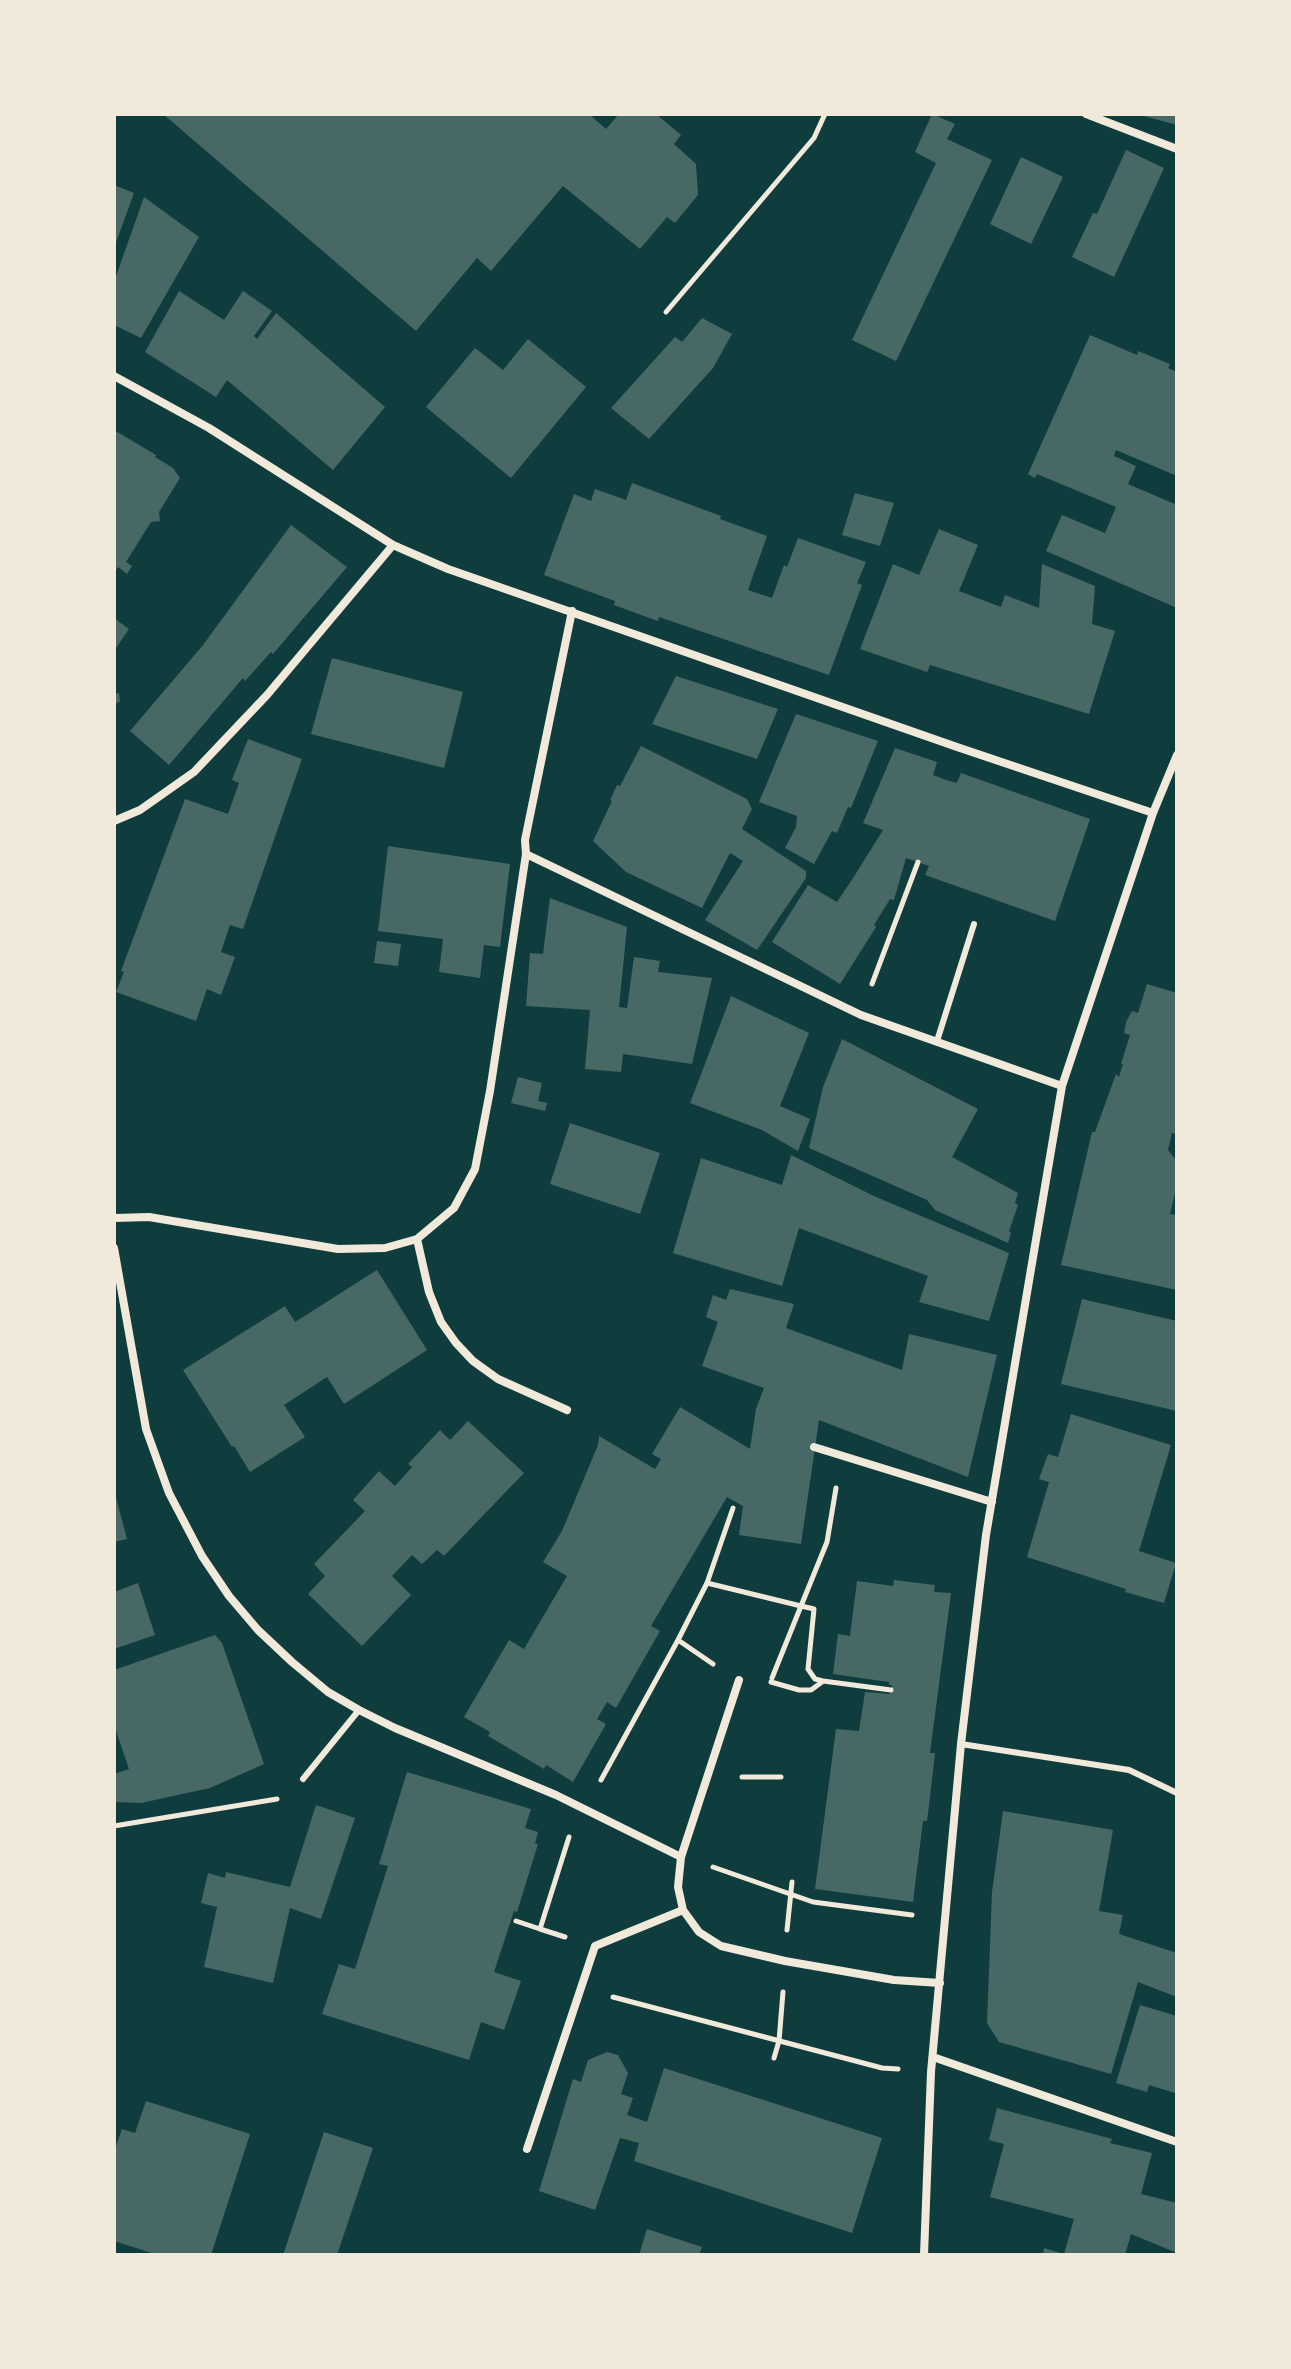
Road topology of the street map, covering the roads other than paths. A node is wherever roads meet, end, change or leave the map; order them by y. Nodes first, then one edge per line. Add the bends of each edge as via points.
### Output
1 (1086, 114) edge
2 (1177, 149) edge
3 (114, 376) edge
4 (393, 545) junction
5 (572, 611) junction
6 (1177, 755) edge
7 (1153, 813) junction
8 (114, 821) edge
9 (526, 854) junction
10 (974, 924) dead end
11 (937, 1041) junction
12 (1062, 1086) junction
13 (114, 1218) edge
14 (417, 1239) junction
15 (114, 1248) edge
16 (567, 1410) dead end
17 (814, 1447) dead end
18 (992, 1502) junction
19 (739, 1680) road end
20 (359, 1710) junction
21 (961, 1744) junction
22 (303, 1779) road end
23 (1177, 1793) edge
24 (681, 1857) junction
25 (683, 1910) junction
26 (940, 1983) junction
27 (933, 2057) junction
28 (1177, 2142) edge
29 (527, 2149) dead end
30 (924, 2255) edge

1 - 2 street
3 - 4 street via 209,428
4 - 5 street
4 - 8 street via 267,695 194,772 140,810
5 - 7 street
5 - 9 street
6 - 7 street
7 - 12 street
9 - 11 street via 861,1015
9 - 14 street via 475,1169 454,1208
10 - 11 lane
11 - 12 street
12 - 18 street
13 - 14 street via 149,1217 338,1249 385,1248
14 - 16 street via 429,1292 456,1343 498,1379
15 - 20 street via 146,1429 169,1493 202,1556 258,1630 316,1682
17 - 18 street
18 - 21 street
19 - 24 street
20 - 22 lane
20 - 24 street via 556,1795
21 - 23 lane via 1129,1770
21 - 26 street
24 - 25 street via 678,1887
25 - 26 street via 699,1932 721,1946 894,1980
25 - 29 street via 595,1946
26 - 27 street
27 - 28 street
27 - 30 street

